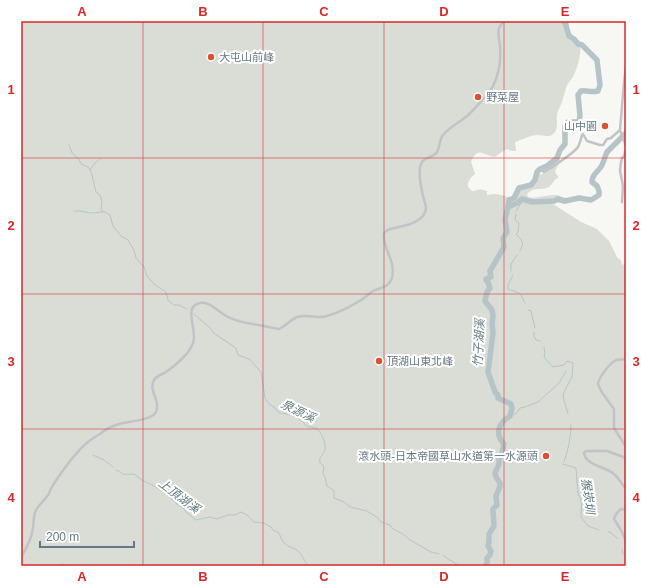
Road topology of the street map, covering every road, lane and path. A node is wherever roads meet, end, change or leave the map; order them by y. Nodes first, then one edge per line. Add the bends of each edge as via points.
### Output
1 (504, 21) edge
2 (626, 66) edge
3 (620, 130) junction
4 (626, 147) edge
5 (542, 170) dead end
6 (624, 194) edge
7 (622, 202) dead end
8 (626, 360) edge
9 (626, 446) edge
10 (626, 458) edge
11 (626, 489) edge
12 (626, 510) edge
13 (626, 542) edge
14 (21, 558) edge
15 (58, 566) edge
16 (65, 566) edge

1 - 14 street via 498,31 498,74 491,89 468,115 442,136 436,154 421,163 420,180 426,207 424,214 411,223 387,229 384,233 384,241 392,263 389,284 333,314 298,317 279,329 239,322 208,304 198,303 191,310 194,342 177,363 157,376 153,383 157,402 154,414 106,429 79,451 37,508 32,535
2 - 3 street
3 - 4 street
3 - 5 street via 603,145 587,141 583,134 576,150 550,169 544,172
4 - 6 street via 620,172
6 - 7 street
8 - 9 street via 618,359 612,362 600,377 598,384 614,409 614,428
10 - 11 street via 607,451 584,453 592,463 614,473
12 - 13 street via 621,509 614,519
15 - 16 street

